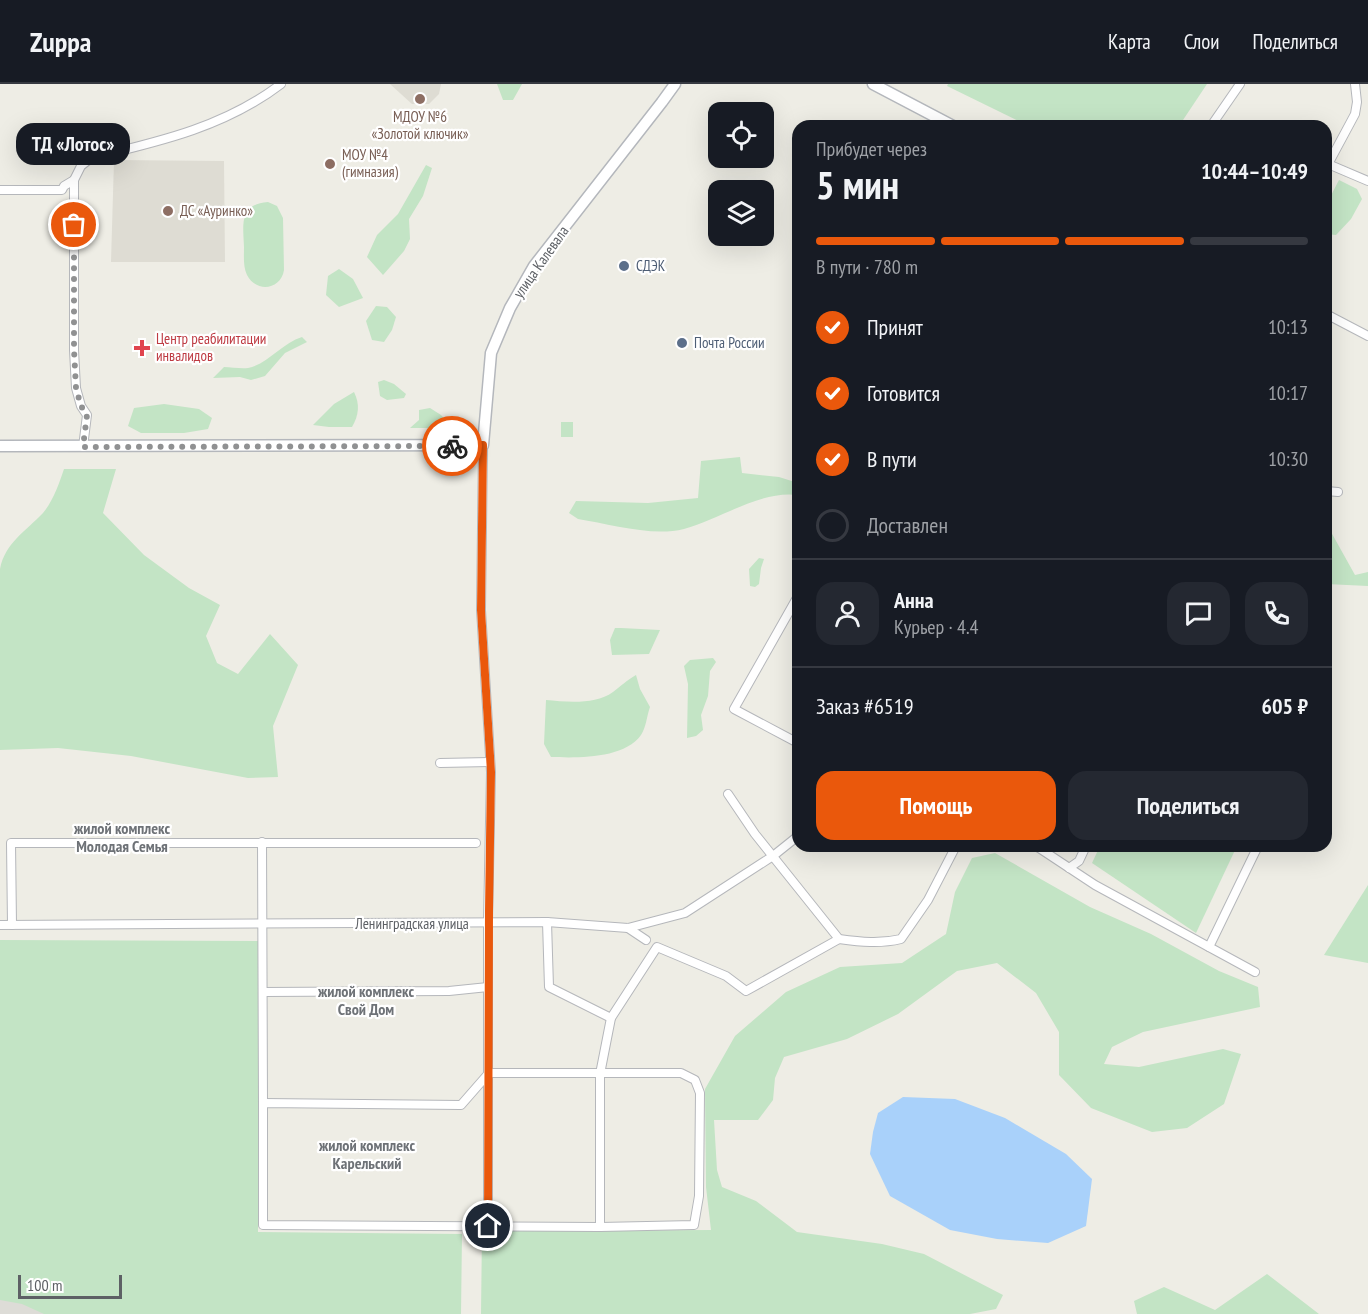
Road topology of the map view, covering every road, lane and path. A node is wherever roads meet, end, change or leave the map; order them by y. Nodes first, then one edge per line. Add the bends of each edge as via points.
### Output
1 (281, 84) edge
2 (675, 84) edge
3 (873, 84) edge
4 (1240, 84) edge
5 (1355, 84) edge
6 (942, 120) edge
7 (1215, 120) edge
8 (1332, 157) edge
9 (1332, 168) edge
10 (74, 180) junction
11 (1368, 181) edge
12 (0, 190) edge
13 (1332, 317) edge
14 (1368, 336) edge
15 (483, 445) junction
16 (0, 446) edge
17 (83, 447) junction
18 (1332, 492) edge
19 (1338, 492) dead end
20 (792, 607) edge
21 (792, 740) edge
22 (490, 762) junction
23 (440, 763) dead end
24 (728, 794) dead end
25 (262, 842) junction
26 (792, 842) edge
27 (489, 846) junction
28 (953, 852) edge
29 (1045, 852) edge
30 (1083, 852) edge
31 (1255, 852) edge
32 (773, 856) junction
33 (1069, 868) junction
34 (547, 922) junction
35 (489, 923) junction
36 (263, 924) junction
37 (0, 925) edge
38 (12, 925) junction
39 (628, 928) junction
40 (839, 939) junction
41 (646, 940) dead end
42 (1209, 947) junction
43 (1255, 972) dead end
44 (488, 987) junction
45 (263, 992) junction
46 (611, 1018) junction
47 (489, 1073) junction
48 (600, 1074) junction
49 (263, 1103) junction
50 (488, 1226) junction
51 (600, 1227) junction

1 - 10 street via 215,123 91,158 81,166
2 - 15 main road, улица Калевала via 534,266 510,308 491,353
3 - 6 main road
4 - 7 street
5 - 8 street via 1355,114
9 - 11 street
10 - 12 street via 62,190
10 - 17 street via 74,350 76,388 87,415
13 - 14 street
15 - 17 main road
15 - 22 street, улица Калевала via 481,610
16 - 17 main road
18 - 19 street
20 - 21 street via 734,709
22 - 23 street
22 - 27 street, улица Калевала
24 - 32 street
25 - 27 street
25 - 36 street
25 - 38 street via 11,843
26 - 32 street, Ленинградская улица
27 - 35 street, улица Калевала
28 - 40 street via 928,900 901,939 863,943
29 - 33 street
30 - 33 street
31 - 42 street
32 - 39 street, Ленинградская улица via 685,913
32 - 40 street
33 - 42 street
34 - 35 street, Ленинградская улица
34 - 39 street, Ленинградская улица
34 - 46 street via 549,987
35 - 36 street, Ленинградская улица
35 - 44 street, улица Калевала
36 - 38 street, Ленинградская улица
36 - 45 street
37 - 38 street, Ленинградская улица
39 - 41 street
40 - 46 street via 746,991 726,976 657,947
42 - 43 street
44 - 45 street via 449,991
44 - 47 street, улица Калевала
45 - 49 street
46 - 48 street
47 - 48 street
47 - 49 street via 461,1105
47 - 50 street, улица Калевала
48 - 51 street
48 - 51 street via 681,1073 695,1080 700,1093 700,1173 694,1225
49 - 50 street via 263,1225
50 - 51 street

